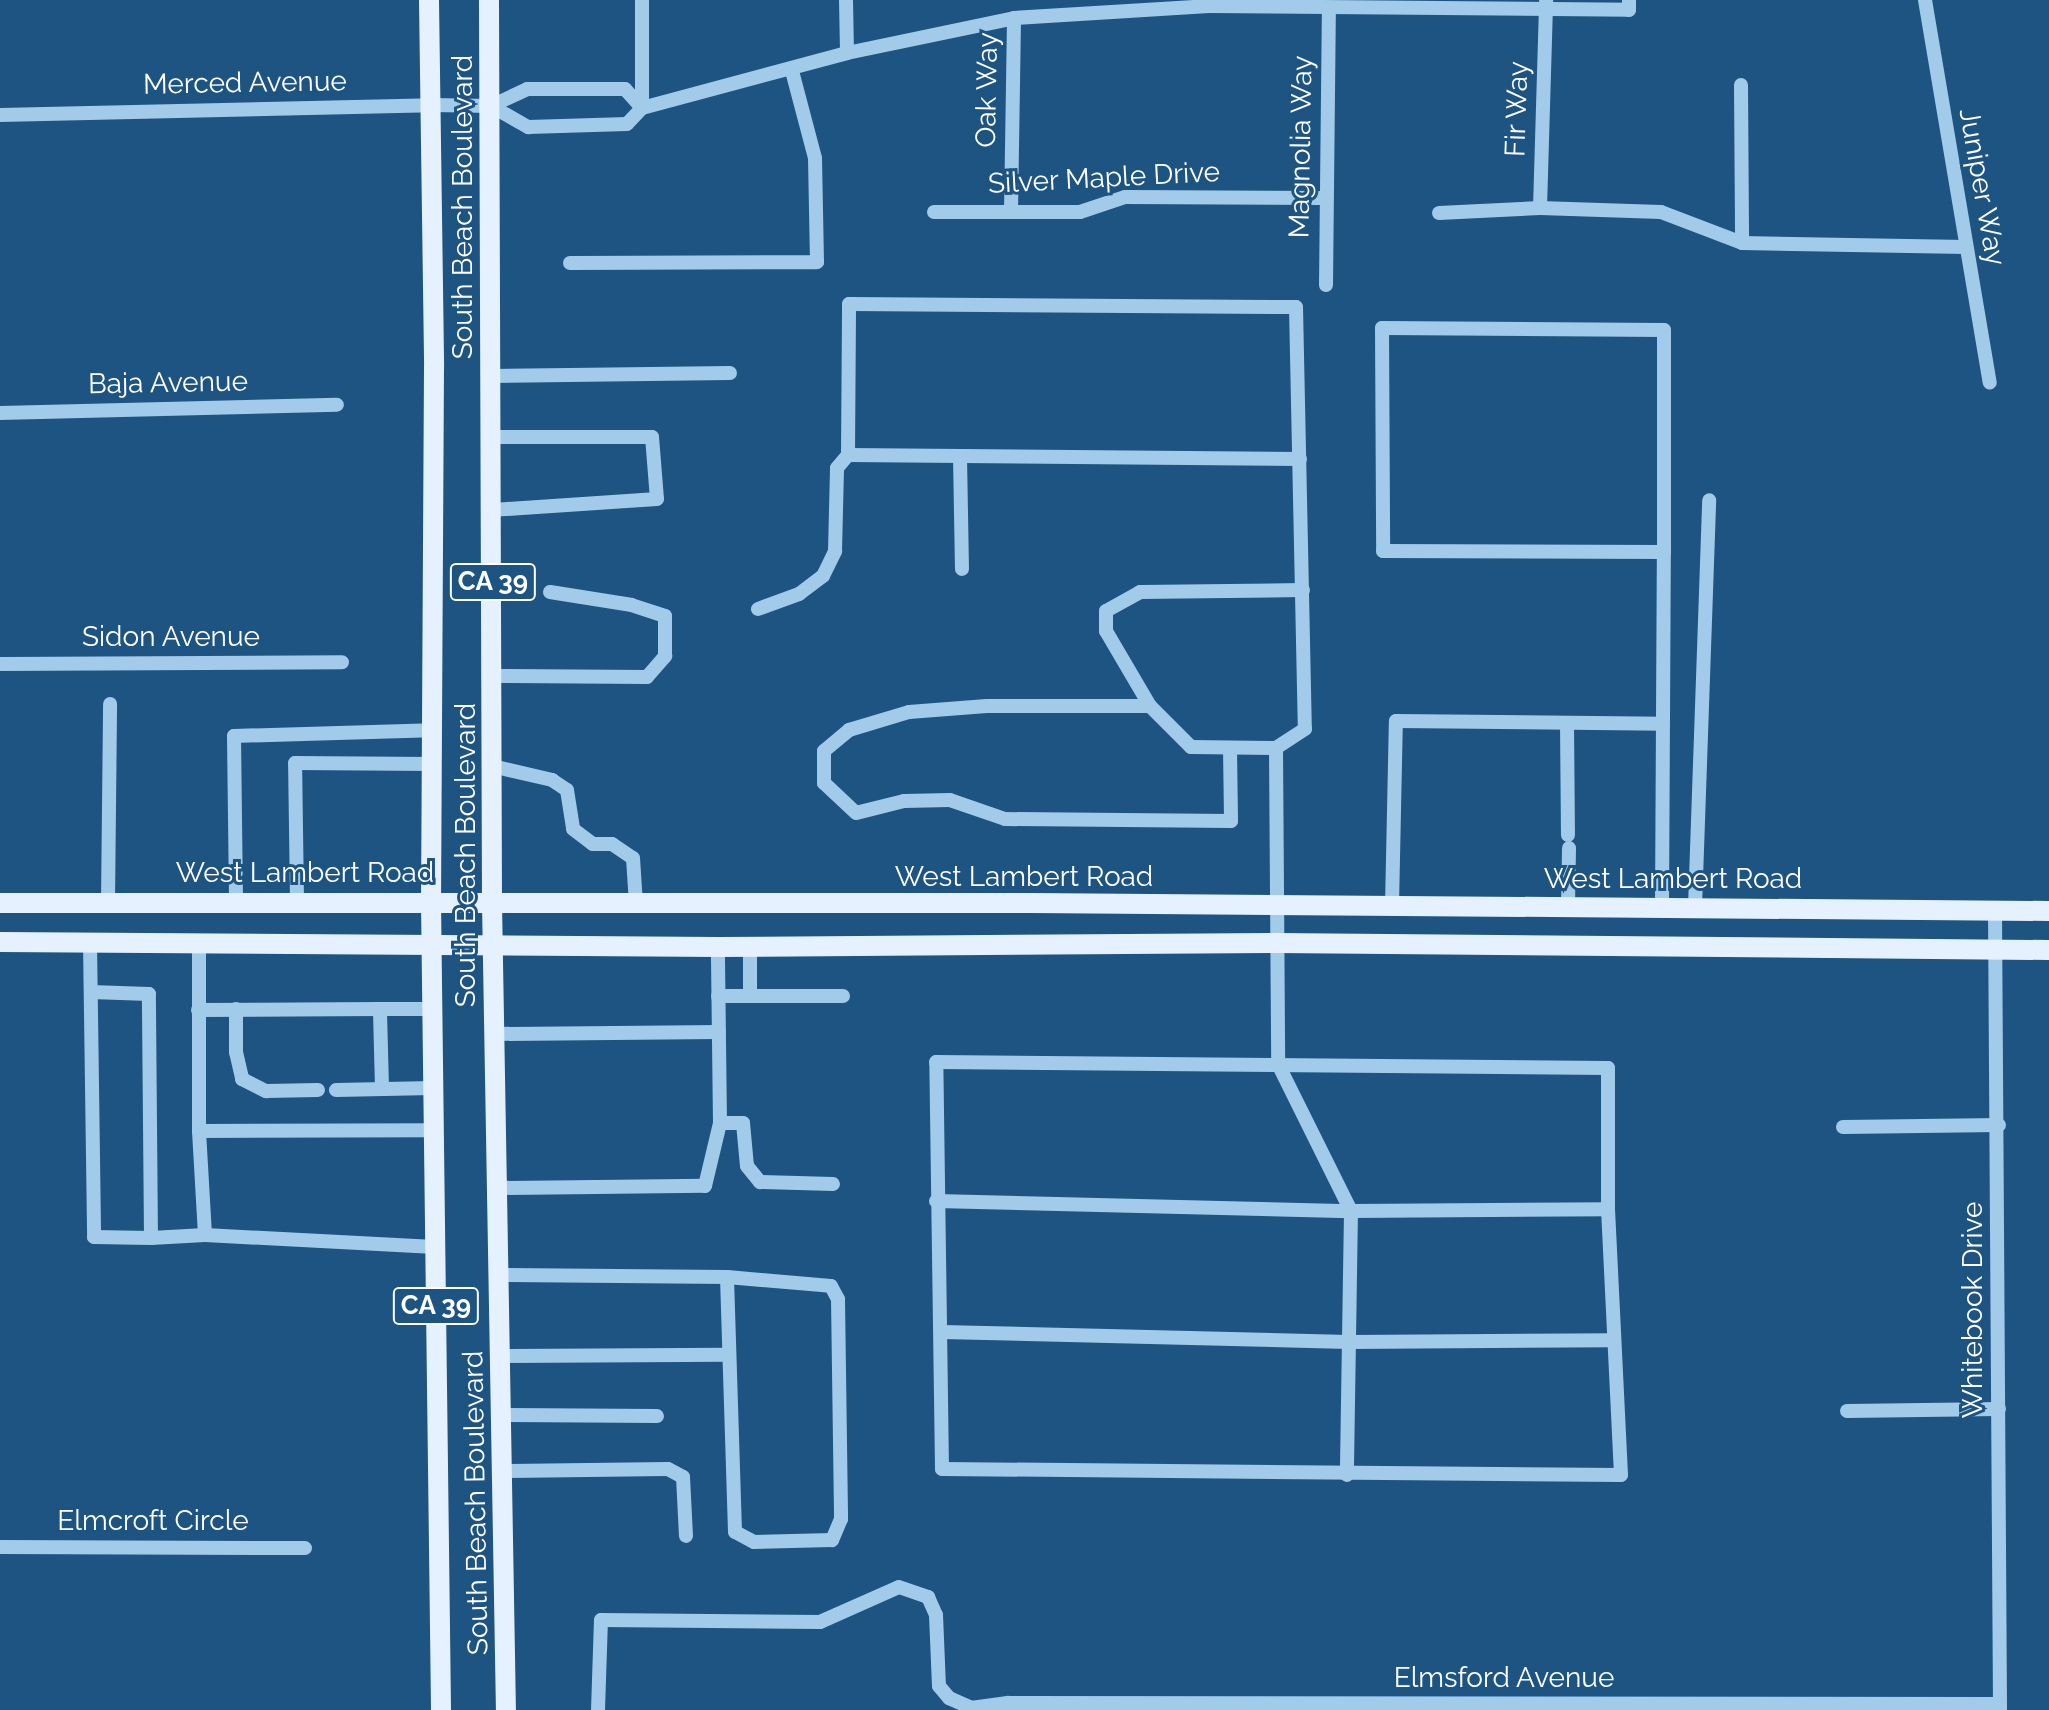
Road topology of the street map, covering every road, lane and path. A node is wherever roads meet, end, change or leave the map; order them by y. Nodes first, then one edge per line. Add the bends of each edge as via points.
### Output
1 (429, 0) edge
2 (489, 0) edge
3 (642, 0) edge
4 (846, 0) edge
5 (1925, 0) edge
6 (1209, 3) edge
7 (1397, 5) edge
8 (1546, 5) edge
9 (1629, 5) edge
10 (1329, 9) junction
11 (1014, 18) junction
12 (847, 53) junction
13 (792, 71) junction
14 (1741, 85) dead end
15 (432, 105) junction
16 (491, 106) junction
17 (642, 108) junction
18 (0, 115) edge
19 (1324, 198) junction
20 (1540, 208) junction
21 (1011, 211) junction
22 (934, 212) dead end
23 (1439, 213) dead end
24 (1742, 243) junction
25 (1966, 247) junction
26 (570, 263) dead end
27 (1326, 285) dead end
28 (730, 373) dead end
29 (493, 376) junction
30 (1990, 383) dead end
31 (337, 405) dead end
32 (0, 413) edge
33 (493, 437) junction
34 (848, 455) junction
35 (960, 456) junction
36 (1300, 459) junction
37 (1709, 500) dead end
38 (493, 510) junction
39 (1664, 552) junction
40 (962, 569) dead end
41 (1303, 590) junction
42 (550, 592) dead end
43 (758, 609) dead end
44 (342, 662) dead end
45 (0, 664) edge
46 (493, 676) junction
47 (110, 704) dead end
48 (1150, 706) junction
49 (1567, 723) junction
50 (1663, 724) junction
51 (431, 730) junction
52 (1230, 748) junction
53 (1276, 748) junction
54 (431, 764) junction
55 (492, 766) junction
56 (236, 900) junction
57 (297, 900) junction
58 (431, 902) junction
59 (0, 903) edge
60 (108, 903) junction
61 (492, 903) junction
62 (636, 905) junction
63 (1274, 906) junction
64 (1392, 906) junction
65 (1568, 906) junction
66 (1662, 907) junction
67 (1695, 907) junction
68 (1995, 910) junction
69 (2049, 911) edge
70 (0, 942) edge
71 (90, 942) junction
72 (199, 942) junction
73 (432, 943) junction
74 (1276, 943) junction
75 (492, 944) junction
76 (718, 947) junction
77 (750, 947) junction
78 (1995, 950) junction
79 (2049, 950) edge
80 (91, 992) junction
81 (718, 996) junction
82 (750, 996) junction
83 (843, 996) dead end
84 (236, 1009) junction
85 (380, 1009) junction
86 (432, 1009) junction
87 (198, 1010) junction
88 (719, 1032) junction
89 (495, 1034) junction
90 (1278, 1064) junction
91 (382, 1088) junction
92 (433, 1088) junction
93 (318, 1090) dead end
94 (336, 1090) dead end
95 (720, 1123) junction
96 (1999, 1125) junction
97 (1843, 1127) dead end
98 (434, 1130) junction
99 (199, 1131) junction
100 (833, 1184) dead end
101 (498, 1188) junction
102 (936, 1201) junction
103 (1608, 1209) junction
104 (1351, 1211) junction
105 (205, 1235) junction
106 (151, 1238) junction
107 (435, 1247) junction
108 (500, 1275) junction
109 (727, 1277) junction
110 (942, 1332) junction
111 (1613, 1340) junction
112 (1349, 1342) junction
113 (726, 1355) junction
114 (503, 1356) junction
115 (1999, 1409) junction
116 (1847, 1411) dead end
117 (504, 1415) junction
118 (657, 1416) dead end
119 (504, 1471) junction
120 (1347, 1475) junction
121 (686, 1536) dead end
122 (0, 1547) edge
123 (305, 1548) dead end
124 (1008, 1707) edge
125 (2000, 1707) edge
126 (441, 1710) edge
127 (506, 1710) edge
128 (598, 1710) edge

1 - 15 main road, South Beach Boulevard / CA 39
2 - 16 main road, South Beach Boulevard / CA 39
3 - 17 street
4 - 12 street
5 - 25 street, Juniper Way
6 - 10 street, Merced Avenue
6 - 11 street, Merced Avenue
7 - 8 street, Merced Avenue
7 - 10 street, Merced Avenue
8 - 9 street, Merced Avenue
8 - 20 street, Fir Way
10 - 19 street, Magnolia Way
11 - 12 street, Merced Avenue
11 - 21 street, Oak Way
12 - 13 street, Merced Avenue
13 - 17 street, Merced Avenue
13 - 26 street via 815,158 817,262
14 - 24 street
15 - 16 street, Merced Avenue
15 - 18 street, Merced Avenue
15 - 51 main road, South Beach Boulevard / CA 39
16 - 17 street, Merced Avenue via 527,89 625,89
16 - 17 street, Merced Avenue via 528,127 627,124
16 - 29 main road, South Beach Boulevard / CA 39
19 - 21 street, Silver Maple Drive via 1125,197 1080,212
19 - 27 street, Magnolia Way
20 - 23 street
20 - 24 street via 1661,212
21 - 22 street, Silver Maple Drive
24 - 25 street
25 - 30 street, Juniper Way
28 - 29 street
29 - 33 main road, South Beach Boulevard / CA 39
31 - 32 street, Baja Avenue
33 - 38 main road, South Beach Boulevard / CA 39
33 - 38 street via 652,437 657,499
34 - 35 street
34 - 36 street via 849,304 1296,307
34 - 43 street via 837,468 835,551 823,576 799,594
35 - 36 street
35 - 40 street
36 - 41 street
37 - 67 street
38 - 46 main road, South Beach Boulevard / CA 39
39 - 39 street via 1664,330 1382,328 1383,551
39 - 50 street
41 - 48 street via 1140,592 1106,611 1106,631
41 - 53 street via 1305,729
42 - 46 street via 632,605 665,616 665,656 647,677
44 - 45 street, Sidon Avenue
46 - 55 main road, South Beach Boulevard / CA 39
47 - 60 street
48 - 52 street via 1191,747
48 - 52 street via 987,706 909,712 841,737 824,751 824,783 856,813 904,801 950,800 1005,819 1231,821
49 - 50 street
49 - 64 street via 1396,721
49 - 65 street
50 - 66 street
51 - 54 main road, South Beach Boulevard / CA 39
51 - 56 street via 234,736
52 - 53 street
53 - 63 street
54 - 57 street via 295,763
54 - 58 main road, South Beach Boulevard / CA 39
55 - 61 main road, South Beach Boulevard / CA 39
55 - 62 street via 552,780 567,790 573,829 593,844 612,844 633,858
56 - 57 main road, West Lambert Road
56 - 60 main road, West Lambert Road
57 - 58 main road, West Lambert Road
58 - 61 main road, West Lambert Road
58 - 73 main road, South Beach Boulevard / CA 39
59 - 60 main road, West Lambert Road
61 - 62 main road, West Lambert Road
61 - 75 main road, South Beach Boulevard / CA 39
62 - 63 main road, West Lambert Road
63 - 64 main road, West Lambert Road
63 - 74 street
64 - 65 main road, West Lambert Road
65 - 66 main road, West Lambert Road
66 - 67 main road, West Lambert Road
67 - 68 main road, West Lambert Road
68 - 69 main road, West Lambert Road
68 - 78 street, Whitebook Drive
70 - 71 main road
71 - 72 main road
71 - 80 street
72 - 73 main road
72 - 87 street
73 - 75 main road
73 - 86 main road, South Beach Boulevard / CA 39
74 - 77 main road
74 - 78 main road
74 - 90 street
75 - 76 main road
75 - 89 main road, South Beach Boulevard / CA 39
76 - 77 main road
76 - 81 street
77 - 82 street
78 - 79 main road
78 - 96 street, Whitebook Drive
80 - 106 street via 94,1237
80 - 106 street via 149,994
81 - 82 street
81 - 88 street
82 - 83 street
84 - 85 street
84 - 87 street
84 - 93 street via 242,1079 266,1091
85 - 86 street
85 - 91 street
86 - 92 main road, South Beach Boulevard / CA 39
87 - 99 street
88 - 89 street
88 - 95 street
89 - 101 main road, South Beach Boulevard / CA 39
90 - 102 street via 936,1062
90 - 103 street via 1608,1068
90 - 104 street
91 - 92 street
91 - 94 street
92 - 98 main road, South Beach Boulevard / CA 39
95 - 100 street via 743,1123 747,1166 760,1182
95 - 101 street via 705,1186
96 - 97 street
96 - 115 street, Whitebook Drive
98 - 99 street
98 - 107 main road, South Beach Boulevard / CA 39
99 - 105 street
101 - 108 main road, South Beach Boulevard / CA 39
102 - 104 street
102 - 110 street
103 - 104 street
103 - 111 street
104 - 112 street
105 - 106 street
105 - 107 street
107 - 126 main road, South Beach Boulevard / CA 39
108 - 109 street
108 - 114 main road, South Beach Boulevard / CA 39
109 - 113 street
109 - 113 street via 821,1283 835,1290 841,1529 832,1540 754,1542 735,1532
110 - 112 street
110 - 120 street via 942,1469
111 - 112 street
111 - 120 street via 1621,1475
112 - 120 street
113 - 114 street
114 - 117 main road, South Beach Boulevard / CA 39
115 - 116 street
115 - 125 street, Whitebook Drive
117 - 118 street
117 - 119 main road, South Beach Boulevard / CA 39
119 - 121 street via 668,1469 683,1477
119 - 127 main road, South Beach Boulevard / CA 39
122 - 123 street, Elmcroft Circle
124 - 125 street, Elmsford Avenue
124 - 128 street, Elmsford Avenue via 971,1708 943,1692 933,1605 921,1592 899,1587 820,1622 601,1620

